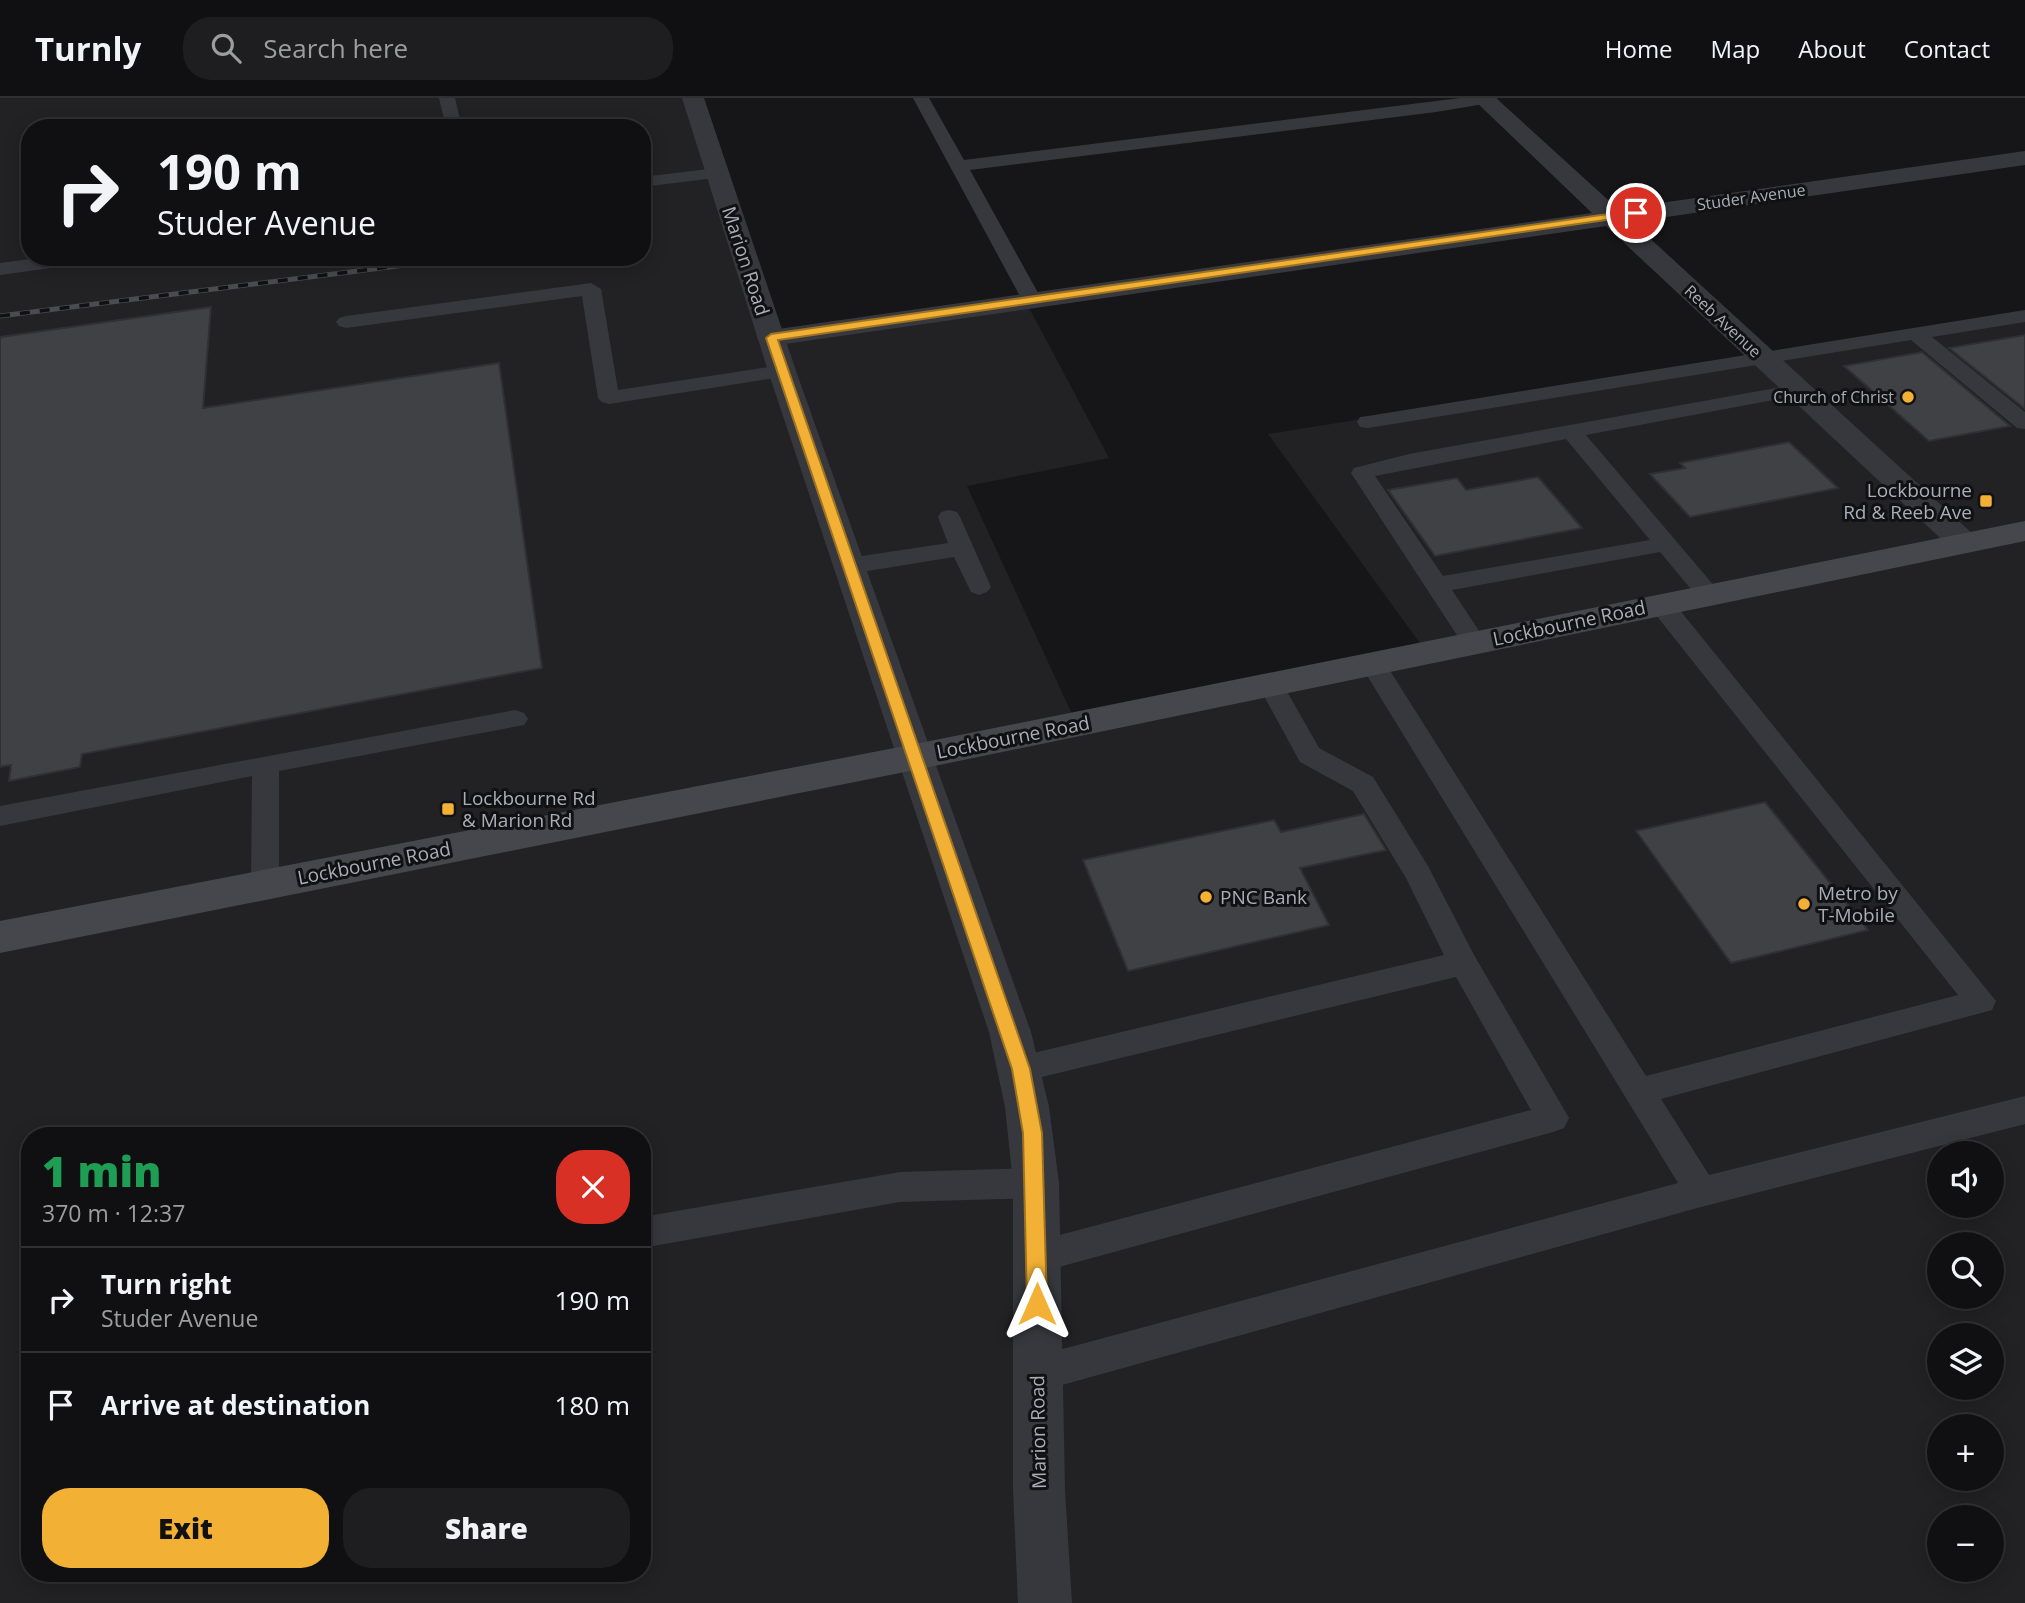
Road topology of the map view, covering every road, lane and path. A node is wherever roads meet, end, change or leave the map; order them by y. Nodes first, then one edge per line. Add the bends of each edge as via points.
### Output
1 (447, 98) edge
2 (693, 98) edge
3 (921, 98) edge
4 (1484, 98) edge
5 (1490, 98) edge
6 (452, 119) edge
7 (2025, 158) edge
8 (959, 166) junction
9 (717, 173) junction
10 (651, 181) edge
11 (1610, 217) junction
12 (27, 266) edge
13 (0, 270) edge
14 (1032, 300) junction
15 (2025, 316) edge
16 (346, 322) dead end
17 (1916, 334) junction
18 (771, 338) junction
19 (1764, 359) junction
20 (782, 371) junction
21 (1798, 390) junction
22 (1368, 422) dead end
23 (2025, 423) edge
24 (1571, 431) junction
25 (949, 517) dead end
26 (2025, 531) edge
27 (1964, 543) junction
28 (1667, 544) junction
29 (962, 548) junction
30 (849, 566) junction
31 (1436, 585) junction
32 (979, 587) dead end
33 (1709, 594) junction
34 (1661, 604) junction
35 (1475, 643) junction
36 (1373, 664) junction
37 (1270, 685) junction
38 (515, 719) dead end
39 (915, 757) junction
40 (266, 764) junction
41 (0, 816) edge
42 (265, 884) junction
43 (0, 937) edge
44 (1463, 963) junction
45 (1021, 1069) junction
46 (1637, 1093) junction
47 (2025, 1110) edge
48 (1036, 1183) junction
49 (1701, 1192) junction
50 (651, 1231) edge
51 (1037, 1257) junction
52 (1037, 1374) junction
53 (1045, 1603) edge

1 - 6 lane
2 - 9 street, Marion Road
3 - 8 lane
4 - 5 lane
4 - 8 lane
4 - 11 street, Reeb Avenue
7 - 11 street, Studer Avenue
8 - 14 lane
9 - 10 lane
9 - 18 street, Marion Road
11 - 14 street, Studer Avenue
11 - 19 street, Reeb Avenue
12 - 13 lane
14 - 18 street, Studer Avenue
15 - 17 lane
16 - 20 lane via 592,289 609,398
17 - 19 lane
17 - 23 lane
18 - 20 street, Marion Road
19 - 21 street, Reeb Avenue
19 - 22 lane
20 - 30 street, Marion Road
21 - 24 lane
21 - 27 street, Reeb Avenue
24 - 28 lane
24 - 31 lane via 1362,474
25 - 29 lane
26 - 27 main road, Lockbourne Road
27 - 33 main road, Lockbourne Road
28 - 31 lane
28 - 33 lane
29 - 30 lane
29 - 32 lane
30 - 39 street, Marion Road
31 - 35 lane
33 - 34 main road, Lockbourne Road
34 - 35 main road, Lockbourne Road
34 - 46 lane via 1981,1001
35 - 36 main road, Lockbourne Road
36 - 37 main road, Lockbourne Road
36 - 46 lane
37 - 39 main road, Lockbourne Road
37 - 44 lane via 1309,755 1363,784 1418,874
38 - 40 lane
39 - 42 main road, Lockbourne Road
39 - 45 street, Marion Road
40 - 41 lane
40 - 42 lane
42 - 43 main road, Lockbourne Road
44 - 45 lane
44 - 51 lane via 1553,1118
45 - 48 street, Marion Road
46 - 49 lane
47 - 49 lane
48 - 50 lane via 900,1187
48 - 51 street, Marion Road
49 - 52 lane
51 - 52 street, Marion Road
52 - 53 street, Marion Road

